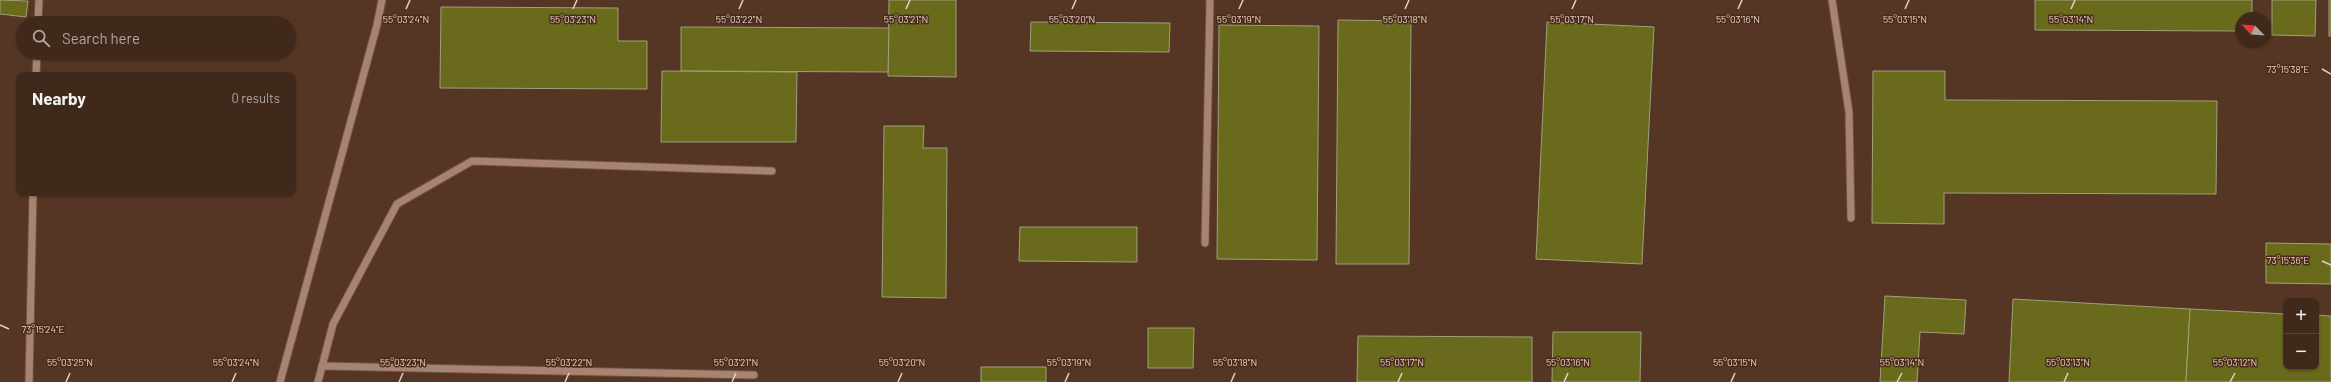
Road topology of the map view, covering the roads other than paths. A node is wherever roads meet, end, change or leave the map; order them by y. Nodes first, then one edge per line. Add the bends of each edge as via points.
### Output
1 (39, 0) edge
2 (382, 0) edge
3 (1210, 0) edge
4 (1832, 0) edge
5 (38, 16) edge
6 (37, 60) edge
7 (36, 72) edge
8 (772, 171) dead end
9 (33, 196) edge
10 (1851, 218) dead end
11 (1205, 243) dead end
12 (322, 366) junction
13 (754, 375) dead end
14 (30, 382) edge
15 (280, 382) edge
16 (318, 382) edge

1 - 5 street
2 - 15 street
3 - 11 street
4 - 10 street via 1849,112
6 - 7 street
8 - 12 street via 472,161 397,204 333,324
9 - 14 street
12 - 13 street
12 - 16 street

